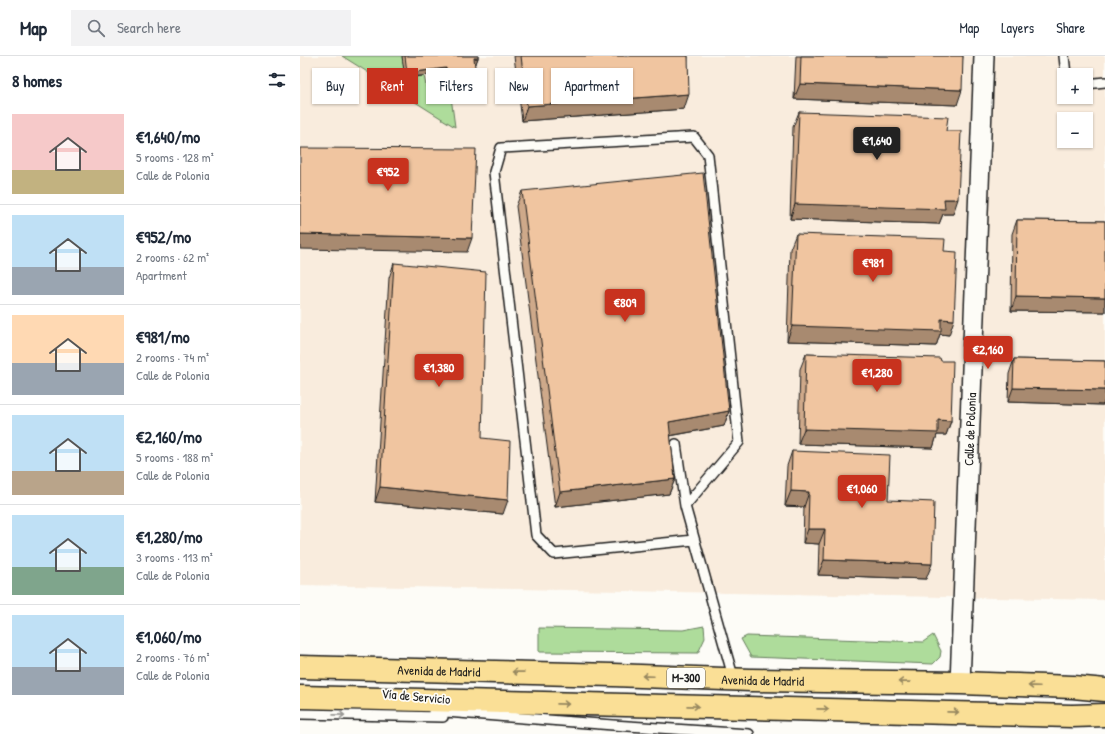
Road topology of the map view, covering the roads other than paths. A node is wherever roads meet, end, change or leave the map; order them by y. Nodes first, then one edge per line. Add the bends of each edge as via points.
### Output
1 (984, 56) edge
2 (1064, 56) edge
3 (1065, 68) edge
4 (1105, 82) edge
5 (1093, 83) edge
6 (676, 444) dead end
7 (685, 506) junction
8 (694, 540) junction
9 (300, 667) edge
10 (734, 680) junction
11 (960, 683) junction
12 (1105, 690) edge
13 (300, 699) edge
14 (300, 714) edge
15 (1105, 715) edge
16 (530, 718) junction
17 (749, 734) edge

1 - 11 street, Calle de Polonia
2 - 3 lane
4 - 5 lane
6 - 7 lane
7 - 8 lane
7 - 8 lane via 739,442 708,155 694,137 501,148 494,172 536,535 554,554
8 - 10 lane
10 -> 9 main road, Avenida de Madrid / M-300
11 -> 10 main road, Avenida de Madrid / M-300
12 -> 11 main road, Avenida de Madrid / M-300
13 -> 15 main road, M-300
13 - 16 lane, Vía de Servicio / M-300
14 -> 16 lane, Vía de Servicio / M-300
16 - 17 lane, Vía de Servicio / M-300

